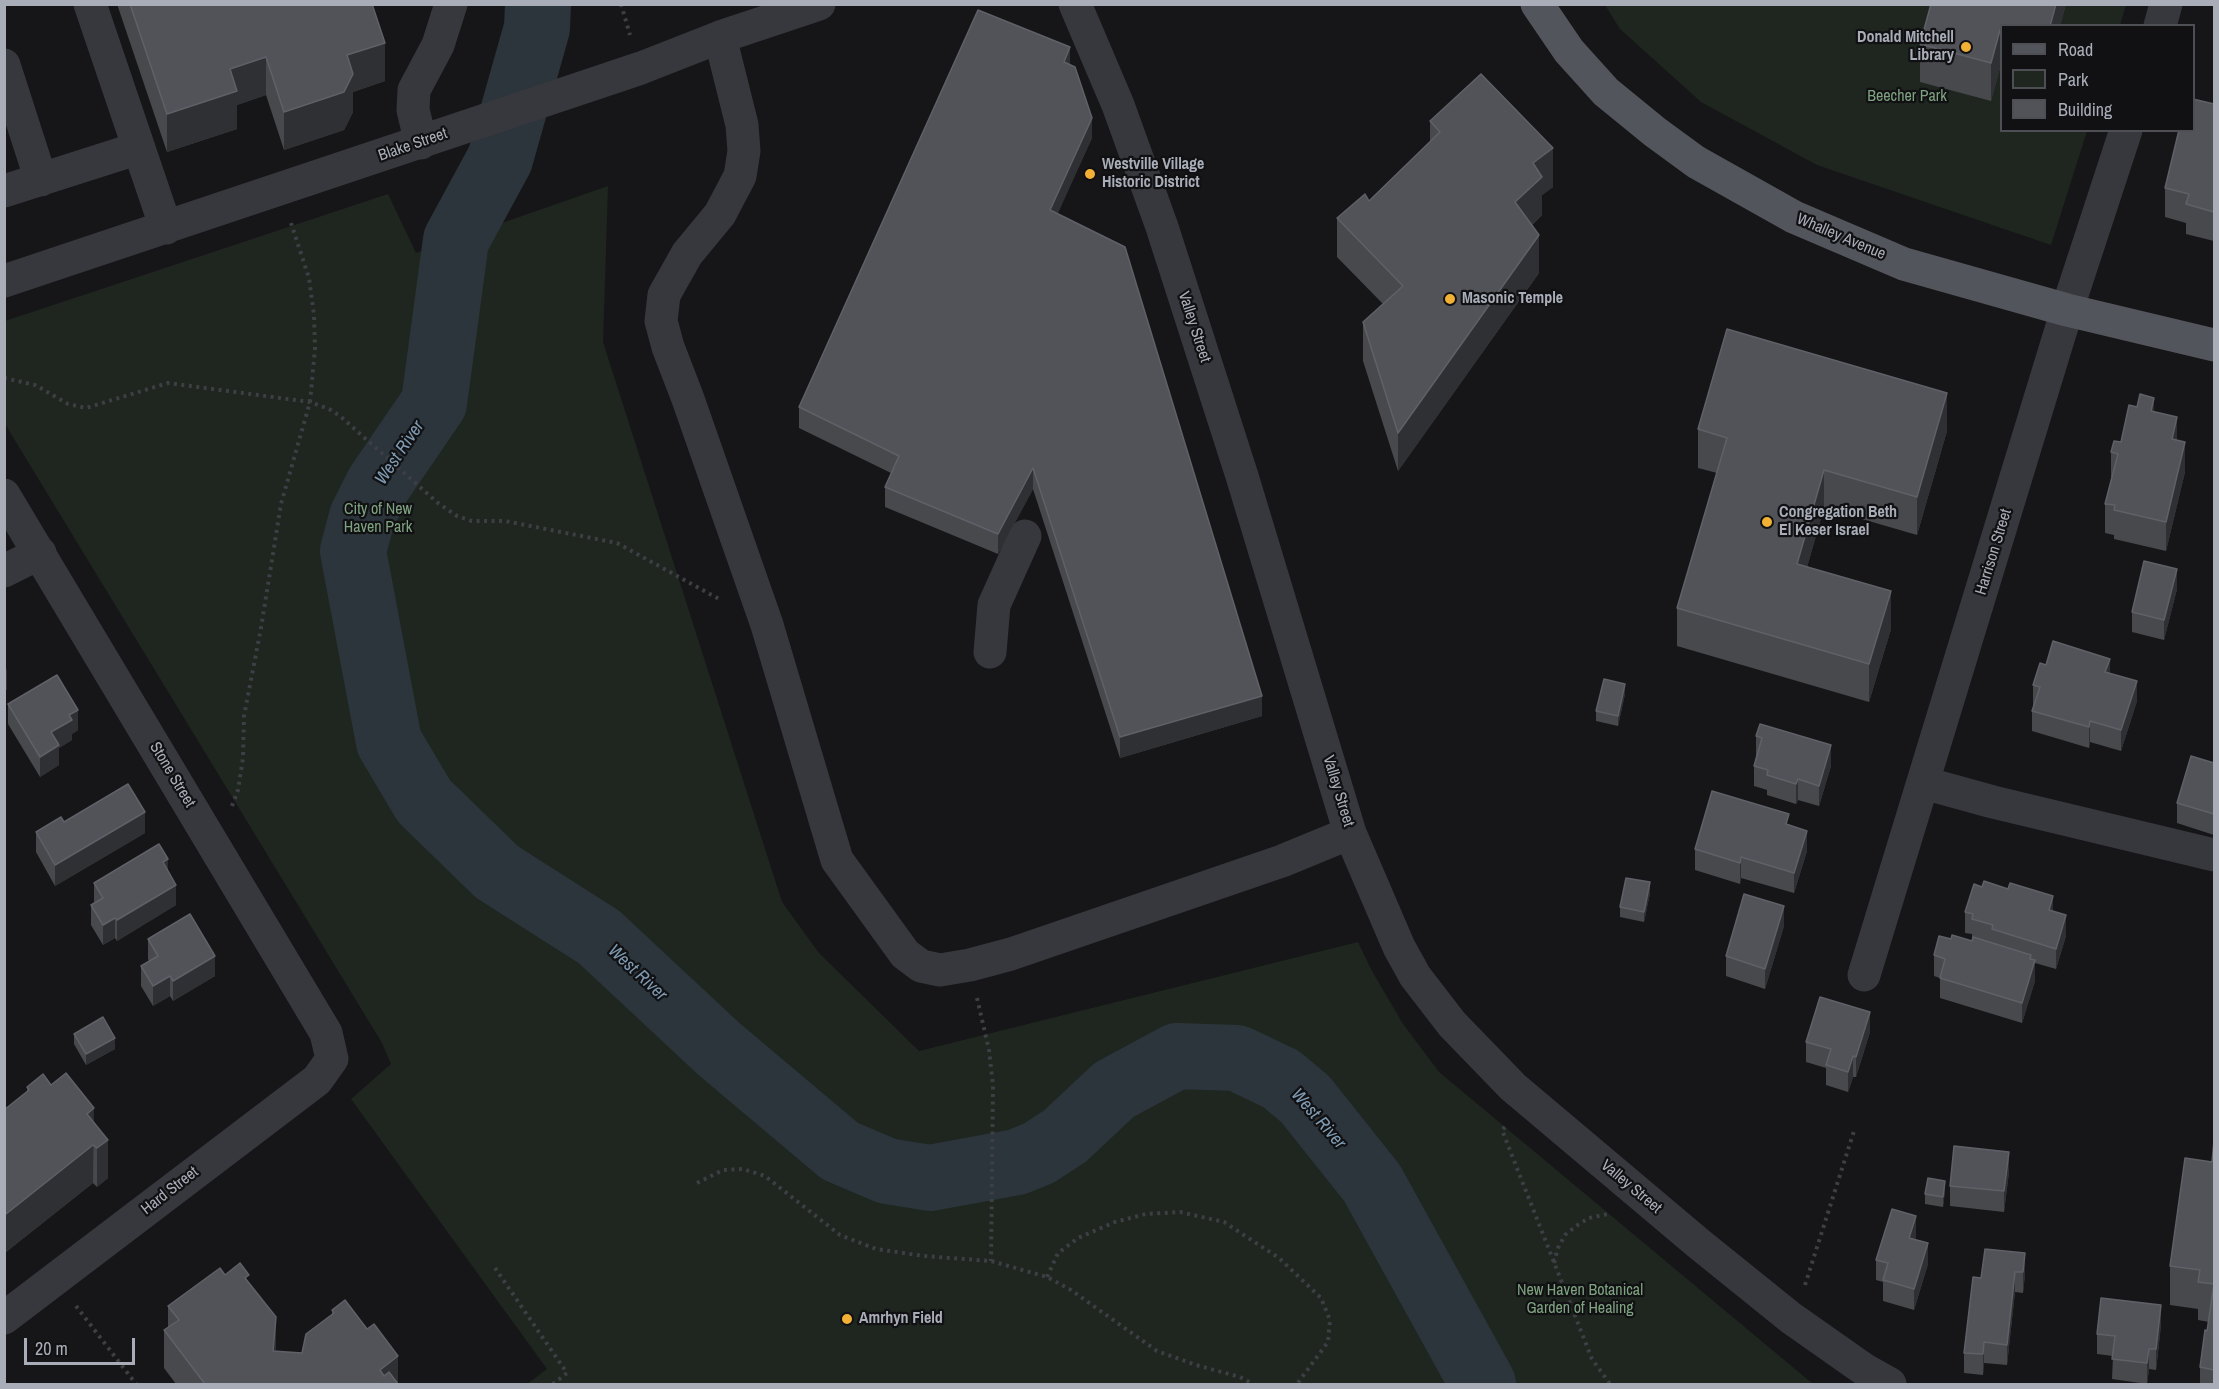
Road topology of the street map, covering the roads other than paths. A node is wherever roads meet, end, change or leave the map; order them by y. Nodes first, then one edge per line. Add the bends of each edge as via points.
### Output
1 (90, 4) edge
2 (451, 4) edge
3 (819, 4) edge
4 (1075, 4) edge
5 (1538, 4) edge
6 (2166, 4) edge
7 (2161, 24) edge
8 (720, 37) junction
9 (4, 65) edge
10 (2125, 132) edge
11 (421, 143) junction
12 (139, 148) junction
13 (40, 180) junction
14 (4, 191) edge
15 (166, 228) junction
16 (4, 281) edge
17 (2067, 310) junction
18 (2214, 345) edge
19 (4, 495) edge
20 (1025, 536) dead end
21 (40, 553) junction
22 (4, 572) edge
23 (990, 652) dead end
24 (1924, 783) junction
25 (1350, 832) junction
26 (2214, 855) edge
27 (1864, 975) dead end
28 (332, 1059) joint
29 (4, 1318) edge
30 (1890, 1384) edge

1 - 12 street
2 - 11 street via 438,45 414,90 413,110
3 - 8 street, Blake Street
4 - 25 street, Valley Street via 1118,105 1162,226
5 - 17 main road, Whalley Avenue via 1569,51 1606,92 1696,162 1794,217 1904,264
6 - 7 street
8 - 11 street, Blake Street via 636,53
8 - 25 street via 741,125 744,151 740,176 720,214 687,254 664,295 661,321 767,626 837,860 905,954 921,966 940,970 1011,954 1282,861
9 - 13 street
10 - 17 street, Harrison Street
11 - 15 street, Blake Street
12 - 13 street
12 - 15 street
13 - 14 street
15 - 16 street, Blake Street
17 - 18 main road, Whalley Avenue
17 - 24 street, Harrison Street
19 - 21 street, Stone Street
20 - 23 street via 994,604
21 - 22 street
21 - 28 street, Stone Street via 326,1033
24 - 26 street
24 - 27 street, Harrison Street
25 - 30 street, Valley Street via 1399,947 1452,1024 1514,1087 1698,1243 1791,1318
28 - 29 street, Hard Street via 316,1080

